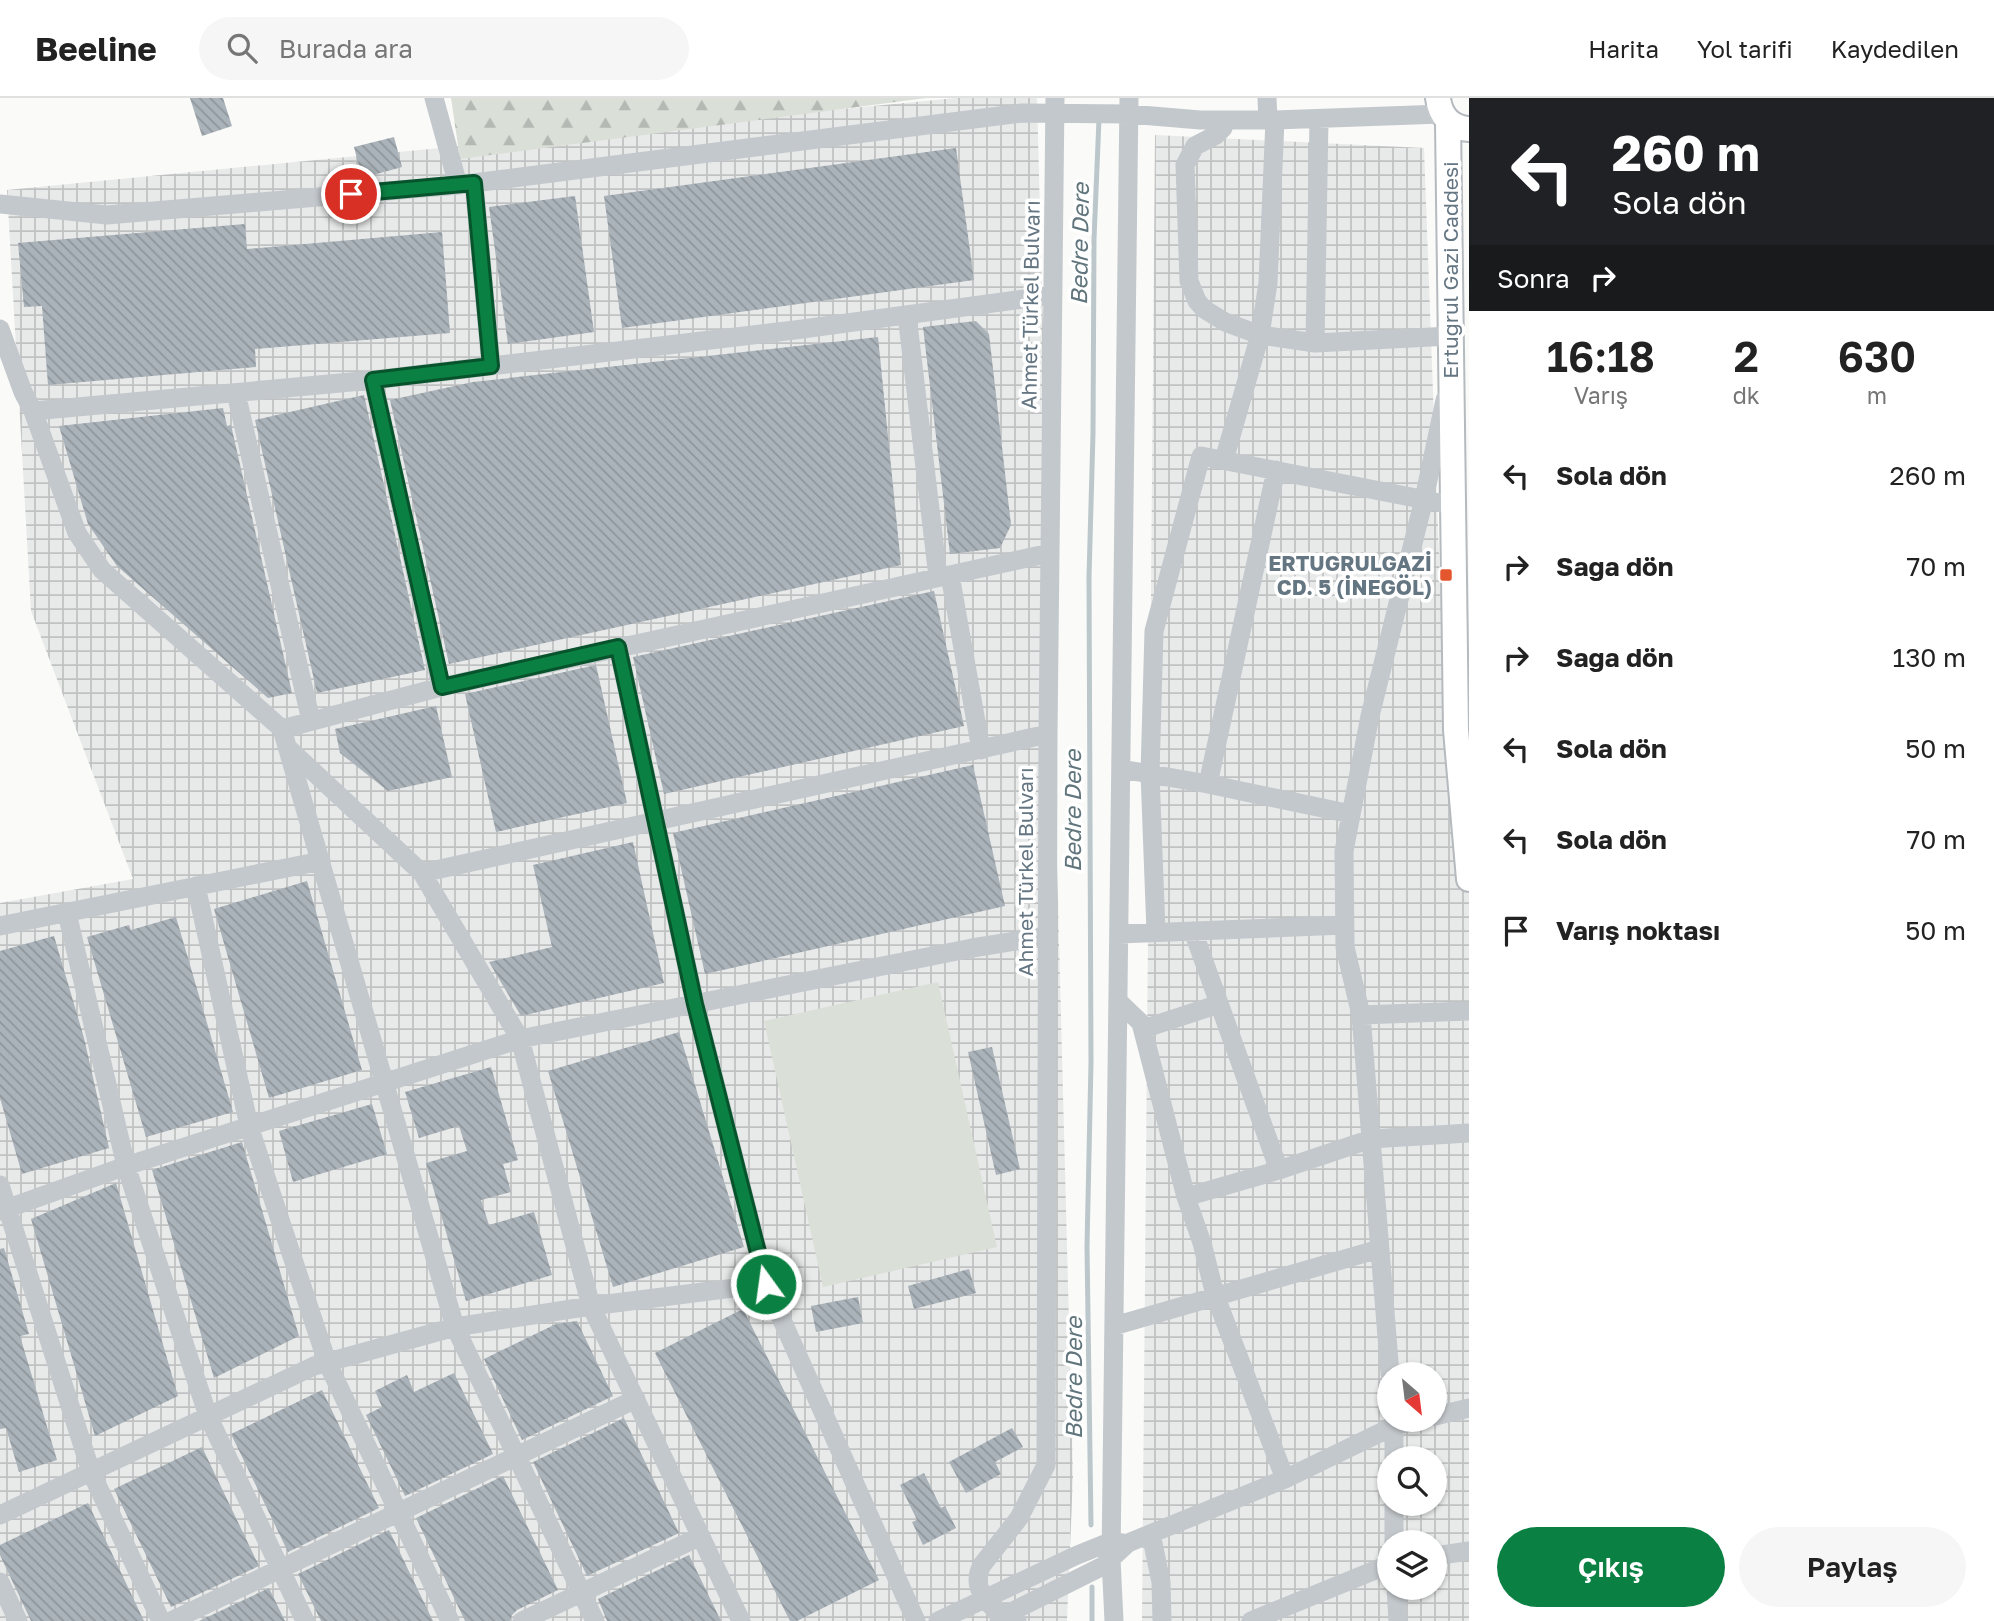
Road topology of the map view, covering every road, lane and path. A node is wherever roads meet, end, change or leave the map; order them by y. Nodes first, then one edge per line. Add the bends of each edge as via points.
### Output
1 (434, 98) edge
2 (1267, 98) edge
3 (1055, 105) edge
4 (1021, 106) edge
5 (1125, 108) edge
6 (1449, 116) edge
7 (1225, 120) junction
8 (1271, 120) junction
9 (1319, 120) junction
10 (466, 184) junction
11 (0, 204) edge
12 (1053, 295) junction
13 (906, 315) junction
14 (0, 329) edge
15 (1261, 335) junction
16 (1450, 336) junction
17 (1315, 343) junction
18 (491, 366) junction
19 (1451, 375) junction
20 (373, 380) junction
21 (236, 393) junction
22 (33, 411) junction
23 (1224, 460) junction
24 (1276, 470) junction
25 (1424, 499) junction
26 (1452, 505) junction
27 (1050, 553) junction
28 (944, 576) junction
29 (618, 647) junction
30 (442, 687) junction
31 (311, 721) junction
32 (282, 729) junction
33 (1048, 734) junction
34 (288, 749) junction
35 (981, 750) junction
36 (1121, 769) junction
37 (1150, 774) junction
38 (1208, 784) junction
39 (1351, 814) junction
40 (656, 823) junction
41 (321, 860) junction
42 (422, 873) junction
43 (1469, 879) edge
44 (196, 886) junction
45 (67, 913) junction
46 (1345, 925) junction
47 (0, 926) edge
48 (1193, 931) junction
49 (1156, 933) junction
50 (1119, 934) junction
51 (1048, 936) junction
52 (1118, 1002) junction
53 (695, 1004) junction
54 (1219, 1004) junction
55 (1469, 1011) edge
56 (1361, 1015) junction
57 (1143, 1029) junction
58 (520, 1039) junction
59 (384, 1082) junction
60 (249, 1126) junction
61 (1469, 1133) edge
62 (1371, 1139) junction
63 (126, 1166) junction
64 (1279, 1170) junction
65 (0, 1185) edge
66 (1186, 1197) junction
67 (3, 1210) edge
68 (1379, 1249) junction
69 (766, 1284) junction
70 (1215, 1295) junction
71 (592, 1306) junction
72 (455, 1326) junction
73 (1114, 1326) junction
74 (327, 1362) junction
75 (1389, 1362) edge
76 (636, 1399) junction
77 (1469, 1408) edge
78 (1447, 1413) edge
79 (208, 1416) junction
80 (1377, 1432) edge
81 (517, 1456) junction
82 (90, 1472) junction
83 (1285, 1479) junction
84 (398, 1512) junction
85 (0, 1515) edge
86 (1151, 1534) junction
87 (701, 1536) junction
88 (1117, 1548) junction
89 (1469, 1551) edge
90 (1447, 1554) edge
91 (281, 1569) junction
92 (1377, 1569) edge
93 (0, 1582) edge
94 (582, 1593) junction
95 (984, 1599) junction
96 (1397, 1600) edge
97 (1004, 1619) edge
98 (18, 1621) edge
99 (161, 1621) edge
100 (171, 1621) edge
101 (305, 1621) edge
102 (450, 1621) edge
103 (522, 1621) edge
104 (595, 1621) edge
105 (741, 1621) edge
106 (916, 1621) edge
107 (938, 1621) edge
108 (1114, 1621) edge
109 (1162, 1621) edge
110 (1251, 1621) edge
111 (1398, 1621) edge

1 - 10 street
2 - 8 street
3 - 4 street
3 - 5 street via 1080,112
3 - 12 street, Ahmet Türkel Bulvarı
4 - 10 street
5 - 7 street
5 - 36 street
6 - 9 street
6 - 16 main road, Ertuğrul Gazi Caddesi
7 - 8 street
7 - 15 street via 1216,135 1195,146 1185,165 1189,281 1204,310
8 - 9 street
8 - 15 street via 1268,283
9 - 17 street
10 - 11 street via 107,215
10 - 18 street
12 - 13 street
12 - 27 street, Ahmet Türkel Bulvarı
13 - 18 street
13 - 28 street
14 - 22 street
15 - 17 street
15 - 23 street
16 - 17 street
16 - 19 main road, Ertuğrul Gazi Caddesi
18 - 20 street
19 - 25 street
19 - 26 main road, Ertuğrul Gazi Caddesi
20 - 21 street
20 - 30 street
21 - 22 street
21 - 31 street
22 - 32 street via 78,533 102,570
23 - 24 street
23 - 37 street via 1201,456 1154,631
24 - 25 street
24 - 38 street
25 - 26 street
25 - 39 street via 1370,716
26 - 43 main road, Ertuğrul Gazi Caddesi via 1456,730
27 - 28 street
27 - 33 street, Ahmet Türkel Bulvarı
28 - 29 street
28 - 35 street
29 - 30 street
29 - 40 street
30 - 31 street
31 - 32 street
32 - 34 street
33 - 35 street
33 - 51 street, Ahmet Türkel Bulvarı
34 - 41 street
34 - 42 street
35 - 40 street
36 - 37 street
36 - 50 street
37 - 38 street
37 - 49 street
38 - 39 street
39 - 46 street via 1344,850
40 - 42 street
40 - 53 street
41 - 44 street
41 - 59 street
42 - 58 street
44 - 45 street
44 - 60 street
45 - 47 street
45 - 63 street
46 - 48 street
46 - 56 street via 1345,947
48 - 49 street
48 - 54 street
49 - 50 street
50 - 52 street
51 - 53 street
51 - 95 street, Ahmet Türkel Bulvarı via 1046,1465 1019,1518 978,1573
52 - 57 street
52 - 73 street
53 - 58 street
53 - 69 street
54 - 57 street
54 - 64 street
55 - 56 street
56 - 62 street
57 - 66 street
58 - 59 street
58 - 71 street
59 - 60 street
59 - 72 street
60 - 63 street
60 - 74 street
61 - 62 street
62 - 64 street
62 - 68 street
63 - 67 street
63 - 79 street
64 - 66 street
65 - 67 street
66 - 70 street
67 - 82 street
68 - 70 street
68 - 75 street
69 - 71 street
69 - 106 street
70 - 73 street
70 - 83 street
71 - 72 street
71 - 76 street
72 - 74 street
72 - 81 street
73 - 88 street
74 - 79 street
74 - 84 street
76 - 81 street
76 - 87 street
77 - 78 street
79 - 82 street
79 - 91 street
80 - 83 street
81 - 84 street
81 - 94 street
82 - 85 street
82 - 99 street
83 - 86 street
84 - 91 street
84 - 102 street
86 - 88 street
86 - 109 street via 1161,1582
87 - 94 street
87 - 105 street
88 - 95 street via 1075,1556
88 - 97 street via 1103,1566
88 - 108 street
89 - 90 street
91 - 100 street
91 - 101 street
92 - 110 street
93 - 98 street
94 - 103 street
94 - 104 street
95 - 97 street
95 - 107 street
96 - 111 street

